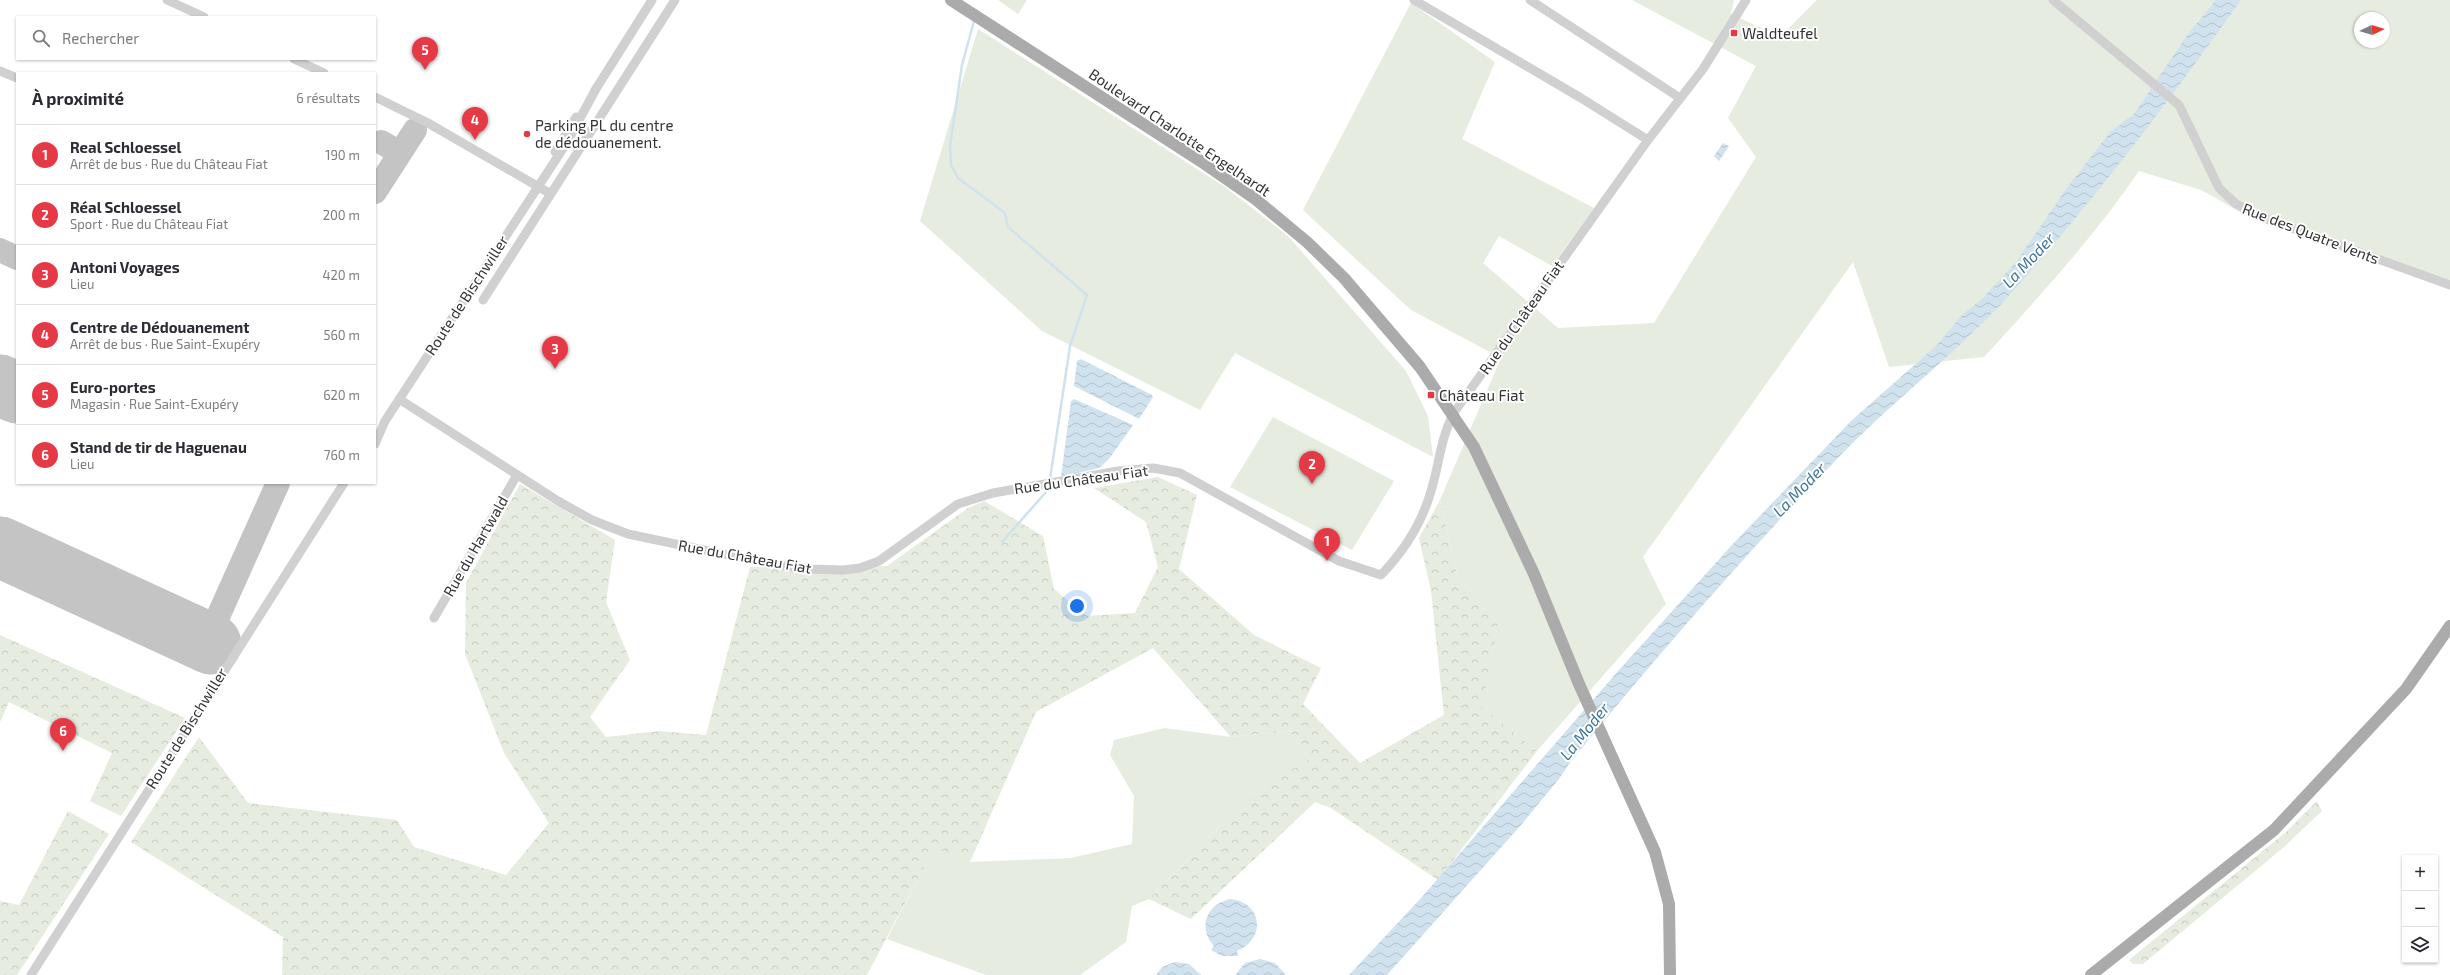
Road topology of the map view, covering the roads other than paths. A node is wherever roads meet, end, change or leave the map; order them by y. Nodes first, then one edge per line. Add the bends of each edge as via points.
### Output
1 (167, 0) edge
2 (652, 0) edge
3 (675, 0) edge
4 (951, 0) edge
5 (1414, 0) edge
6 (1530, 0) edge
7 (1746, 0) edge
8 (2053, 0) edge
9 (202, 16) edge
10 (296, 60) edge
11 (0, 71) edge
12 (322, 72) edge
13 (16, 78) edge
14 (376, 97) edge
15 (1680, 98) junction
16 (1648, 140) junction
17 (538, 186) junction
18 (550, 194) junction
19 (2450, 285) edge
20 (483, 300) dead end
21 (399, 398) junction
22 (1454, 414) junction
23 (385, 421) junction
24 (376, 429) edge
25 (376, 442) edge
26 (517, 475) junction
27 (343, 484) edge
28 (434, 618) dead end
29 (2450, 626) edge
30 (31, 975) edge
31 (1670, 975) edge
32 (2091, 975) edge

1 - 9 street
2 - 17 street, Route de Bischwiller via 561,140
3 - 18 street
4 - 22 main road, Boulevard Charlotte Engelhardt via 1211,168 1287,225 1334,267 1372,308
5 - 16 street
6 - 15 street
7 - 15 street, Rue du Château Fiat via 1708,62
8 - 19 street, Rue des Quatre Vents via 2179,105 2219,188 2236,204 2264,218
10 - 12 street
11 - 13 street
14 - 17 street via 428,123
15 - 16 street, Rue du Château Fiat
16 - 22 street, Rue du Château Fiat
17 - 18 street
17 - 21 street, Route de Bischwiller
18 - 20 street
21 - 23 street, Route de Bischwiller
21 - 26 street, Rue du Château Fiat
22 - 26 street, Rue du Château Fiat via 1443,435 1431,492 1414,532 1381,575 1339,560 1180,474 1154,468 1118,471 993,492 958,504 879,561 860,568 843,570 776,565 628,534 592,520
22 - 31 main road, Boulevard Charlotte Engelhardt via 1493,472 1504,498 1508,517 1662,870 1669,904
23 - 24 street, Route de Bischwiller
23 - 25 street, Route de Bischwiller
26 - 28 street, Rue du Hartwald
27 - 30 street, Route de Bischwiller
29 - 32 main road via 2406,689 2274,830

